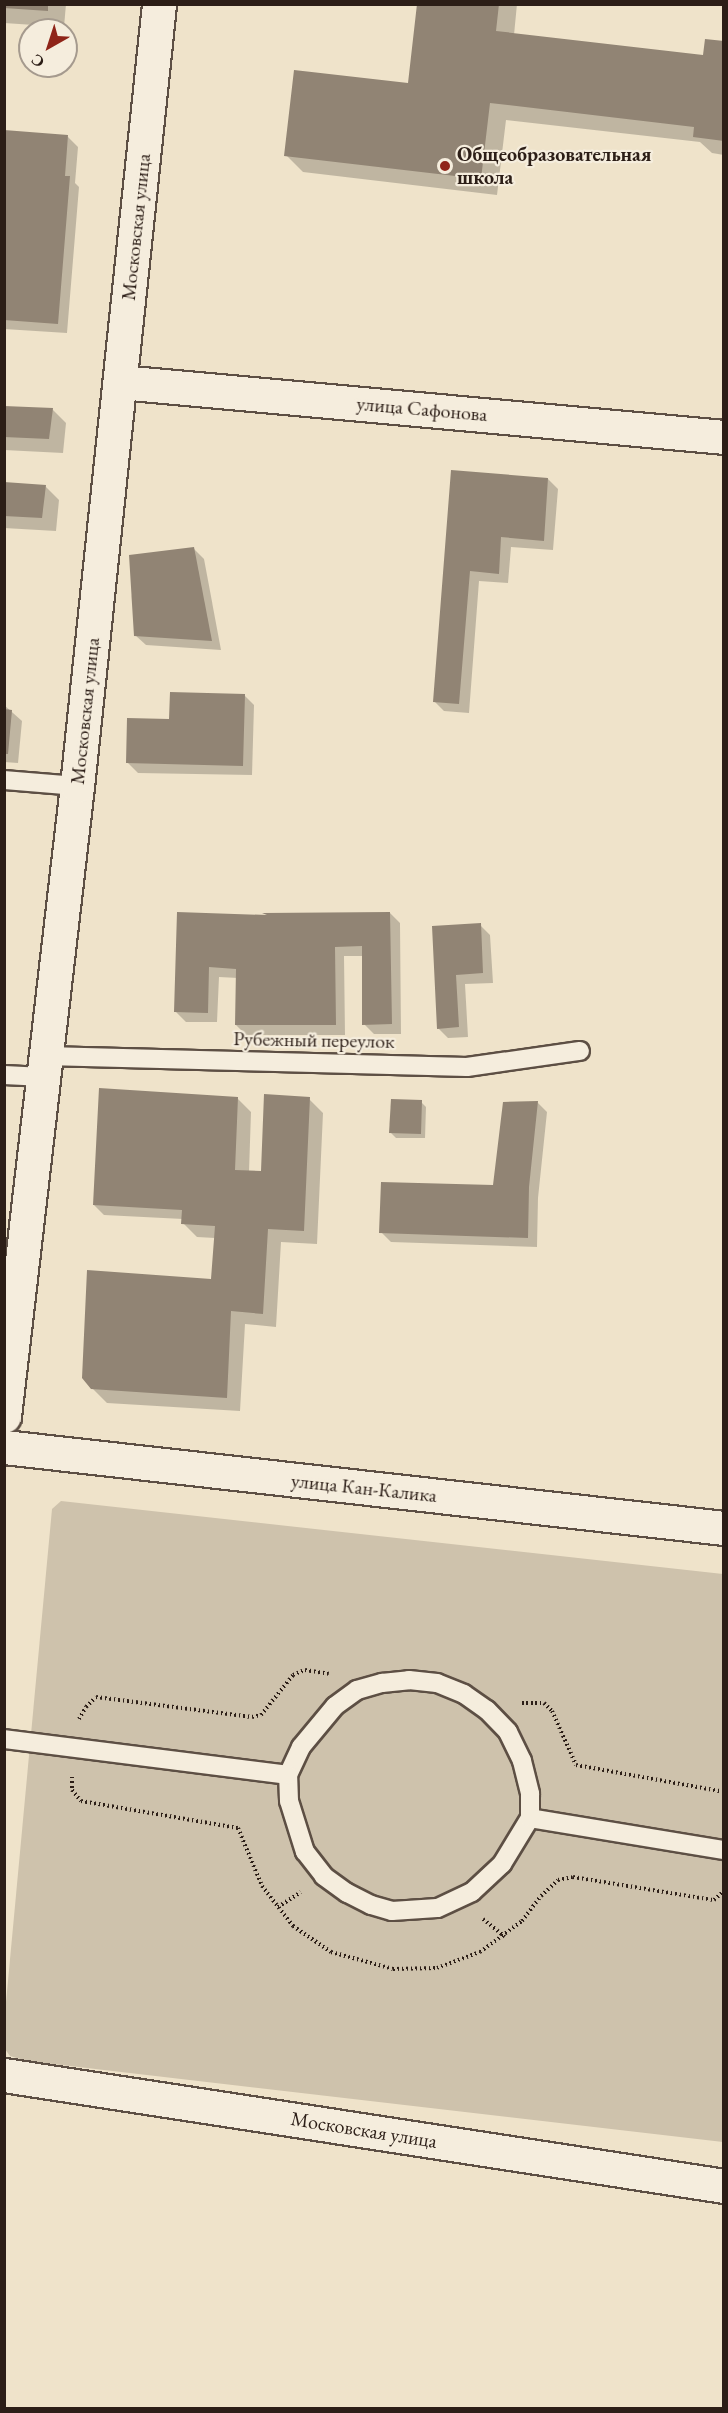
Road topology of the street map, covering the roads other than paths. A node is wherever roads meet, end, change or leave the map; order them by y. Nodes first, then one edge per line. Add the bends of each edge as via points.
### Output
1 (159, 4) edge
2 (120, 382) junction
3 (723, 437) edge
4 (4, 780) edge
5 (77, 786) junction
6 (580, 1051) dead end
7 (45, 1067) junction
8 (4, 1076) edge
9 (4, 1416) edge
10 (4, 1447) edge
11 (723, 1528) edge
12 (4, 1739) edge
13 (288, 1775) junction
14 (530, 1818) junction
15 (723, 1850) edge
16 (4, 2075) edge
17 (723, 2186) edge

1 - 2 street, Московская улица
2 - 3 street, улица Сафонова
2 - 5 street, Московская улица
4 - 5 lane
5 - 7 street, Московская улица
6 - 7 lane, Рубежный переулок via 467,1067
7 - 8 lane, Рубежный переулок
7 - 9 street, Московская улица
10 - 11 street, улица Кан-Калика
12 - 13 lane
13 - 14 lane via 289,1802 304,1852 324,1876 347,1893 392,1911 437,1908 472,1893 502,1864
13 - 14 lane via 318,1724 357,1690 410,1680 437,1683 488,1710 508,1732 522,1761 530,1794
14 - 15 lane
16 - 17 street, Московская улица

